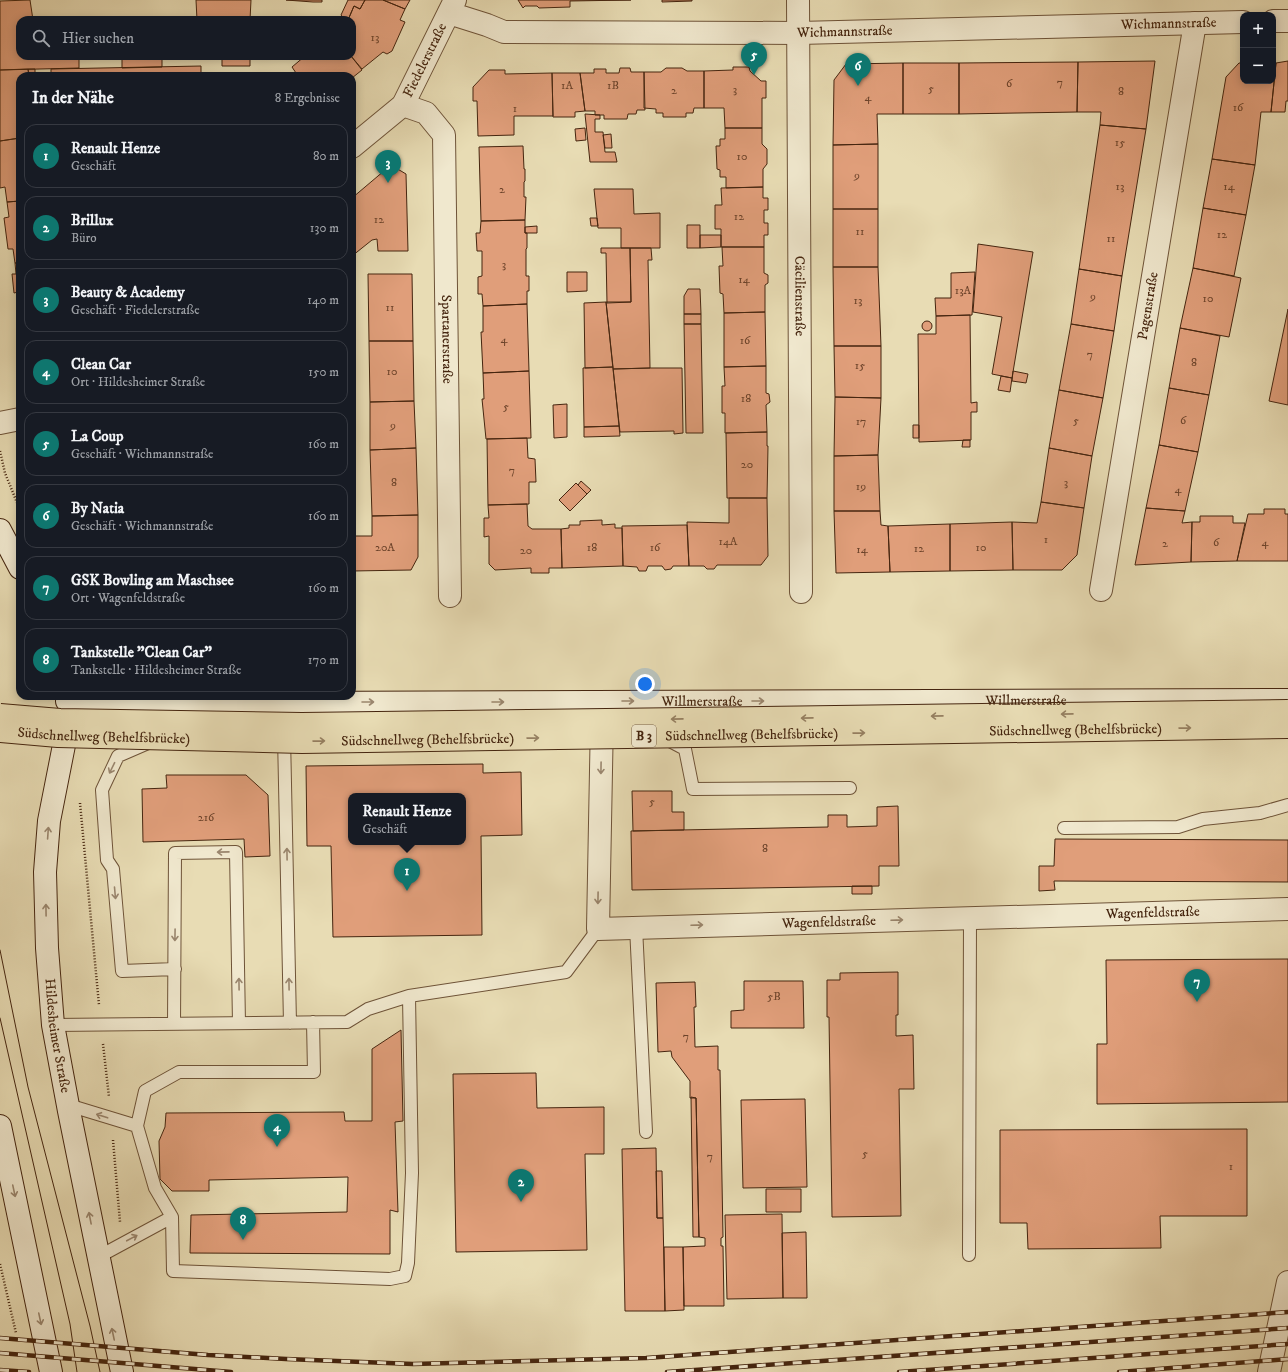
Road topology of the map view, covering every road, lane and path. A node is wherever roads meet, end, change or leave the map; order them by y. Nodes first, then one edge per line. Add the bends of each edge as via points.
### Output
1 (798, 0) edge
2 (452, 7) edge
3 (1276, 21) edge
4 (1288, 21) edge
5 (1195, 22) junction
6 (1240, 22) edge
7 (799, 33) junction
8 (403, 105) junction
9 (356, 144) edge
10 (16, 420) edge
11 (0, 424) edge
12 (0, 451) edge
13 (16, 500) edge
14 (0, 530) edge
15 (16, 560) edge
16 (1100, 590) dead end
17 (801, 592) dead end
18 (450, 596) dead end
19 (67, 700) edge
20 (138, 700) edge
21 (1288, 700) edge
22 (602, 701) junction
23 (274, 702) junction
24 (1288, 712) edge
25 (0, 715) edge
26 (1288, 727) edge
27 (602, 728) junction
28 (0, 731) edge
29 (850, 788) dead end
30 (81, 797) dead end
31 (1288, 805) edge
32 (1064, 828) dead end
33 (1288, 909) edge
34 (970, 918) junction
35 (636, 927) junction
36 (598, 929) junction
37 (175, 969) junction
38 (409, 996) junction
39 (313, 1022) junction
40 (239, 1023) junction
41 (290, 1023) junction
42 (101, 1024) junction
43 (174, 1024) junction
44 (53, 1025) junction
45 (68, 1105) junction
46 (111, 1118) junction
47 (0, 1126) edge
48 (137, 1126) junction
49 (646, 1132) dead end
50 (172, 1217) junction
51 (122, 1244) junction
52 (969, 1255) dead end
53 (98, 1257) junction
54 (0, 1264) edge
55 (1288, 1282) edge
56 (16, 1333) dead end
57 (51, 1372) edge
58 (122, 1372) edge
59 (1269, 1372) edge

1 - 7 street, Cäcilienstraße
2 - 7 street, Wichmannstraße via 504,32
2 - 8 street, Fiedelerstraße
3 - 4 street
5 - 6 street, Wichmannstraße
5 - 7 street, Wichmannstraße
5 - 16 street, Pagenstraße
7 - 17 street, Cäcilienstraße
8 - 9 street, Fiedelerstraße
8 - 18 street, Spartanerstraße via 426,113 444,135
10 - 11 street
12 - 13 path via 5,473
14 - 15 street
44 -> 19 street, Hildesheimer Straße via 45,872 49,821 64,745
20 - 23 street, Willmerstraße
22 -> 21 street, Willmerstraße
23 -> 22 street, Willmerstraße
22 - 27 street
23 -> 37 lane via 265,726 247,741 152,740 118,756 102,790 106,860 113,869 122,971
41 -> 23 lane
24 -> 25 highway, Südschnellweg (Behelfsbrücke) / B 3, bridge via 302,724 60,720
28 -> 26 highway, Südschnellweg (Behelfsbrücke) / B 3, bridge via 58,736 302,742
27 - 29 lane via 642,727 684,749 693,789
27 -> 36 street
30 - 42 path via 80,812
31 - 32 lane via 1260,813 1203,819 1178,827
33 - 34 street, Wagenfeldstraße
35 -> 34 street, Wagenfeldstraße
34 - 52 lane
35 - 36 street, Wagenfeldstraße
35 - 49 lane
36 - 38 lane via 566,972
40 -> 37 lane via 236,852 175,853
37 - 43 lane
38 - 39 lane via 368,1009 348,1022
38 - 50 lane via 412,1173 408,1263 405,1276 390,1279 173,1270
39 - 41 lane
39 - 48 lane via 314,1072 179,1072 145,1091
40 - 41 lane
40 - 43 lane
42 - 43 lane
42 - 44 lane
42 - 46 path
44 - 45 street, Hildesheimer Straße
46 -> 45 lane
53 -> 45 street, Hildesheimer Straße
46 - 48 lane
46 - 51 path
47 -> 57 street
48 - 50 lane via 155,1188
51 -> 50 lane
51 - 53 lane
58 -> 53 street, Hildesheimer Straße
54 - 56 path
55 - 59 street

